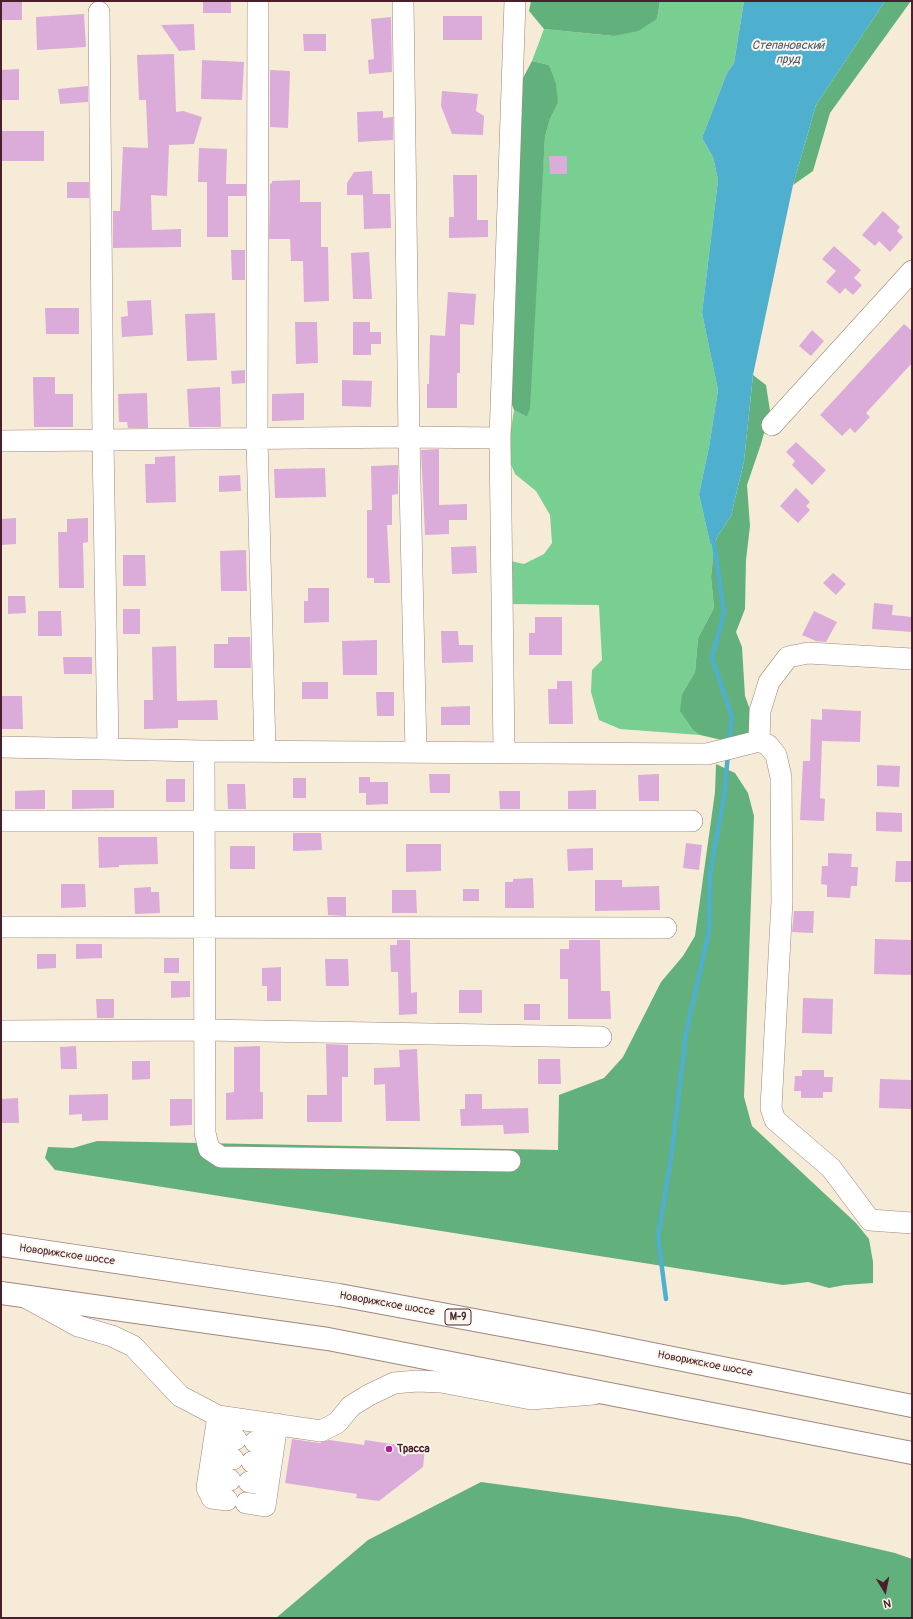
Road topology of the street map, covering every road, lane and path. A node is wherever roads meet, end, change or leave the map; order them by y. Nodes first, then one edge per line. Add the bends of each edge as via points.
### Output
1 (258, 1) edge
2 (403, 1) edge
3 (515, 1) edge
4 (99, 12) dead end
5 (912, 271) edge
6 (772, 425) dead end
7 (409, 437) junction
8 (500, 438) junction
9 (103, 439) junction
10 (257, 439) junction
11 (1, 441) edge
12 (912, 659) edge
13 (749, 744) junction
14 (1, 747) edge
15 (108, 748) junction
16 (204, 751) junction
17 (265, 751) junction
18 (416, 752) junction
19 (504, 752) junction
20 (1, 821) edge
21 (204, 821) junction
22 (692, 821) dead end
23 (1, 927) edge
24 (204, 927) junction
25 (666, 928) dead end
26 (205, 1030) junction
27 (1, 1031) edge
28 (601, 1037) dead end
29 (510, 1161) dead end
30 (912, 1223) edge
31 (1, 1245) edge
32 (1, 1293) edge
33 (25, 1297) junction
34 (606, 1394) junction
35 (912, 1406) edge
36 (218, 1416) junction
37 (277, 1424) junction
38 (912, 1453) edge
39 (212, 1456) junction
40 (252, 1462) junction

1 - 10 street
2 - 7 street
3 - 8 street
4 - 9 street
5 - 6 street
7 - 8 street
7 - 10 street
7 - 18 street
8 - 19 street
9 - 10 street
9 - 11 street
9 - 15 street
10 - 17 street
12 - 13 street via 808,653 788,657 769,682
13 - 19 street via 707,754
13 - 30 street via 768,745 776,755 781,777 782,901 771,1108 775,1120 832,1168 870,1220
14 - 15 street
15 - 16 street
16 - 17 street
16 - 21 street
17 - 18 street
18 - 19 street
20 - 21 street
21 - 22 street
21 - 24 street
23 - 24 street
24 - 25 street
24 - 26 street
26 - 27 street
26 - 28 street
26 - 29 street via 205,1133 209,1149 222,1157
31 - 35 highway, Новорижское шоссе / М-9 via 339,1295 593,1342
32 - 33 highway
33 - 34 highway via 328,1339
33 - 36 street via 78,1326 112,1336 133,1346 180,1396
34 - 37 street via 531,1399 441,1382 394,1383 351,1406 337,1423 321,1431
34 - 38 highway
36 - 37 street
36 - 39 street
37 - 40 street
39 - 40 street
39 - 40 street via 207,1488 212,1498 265,1506

